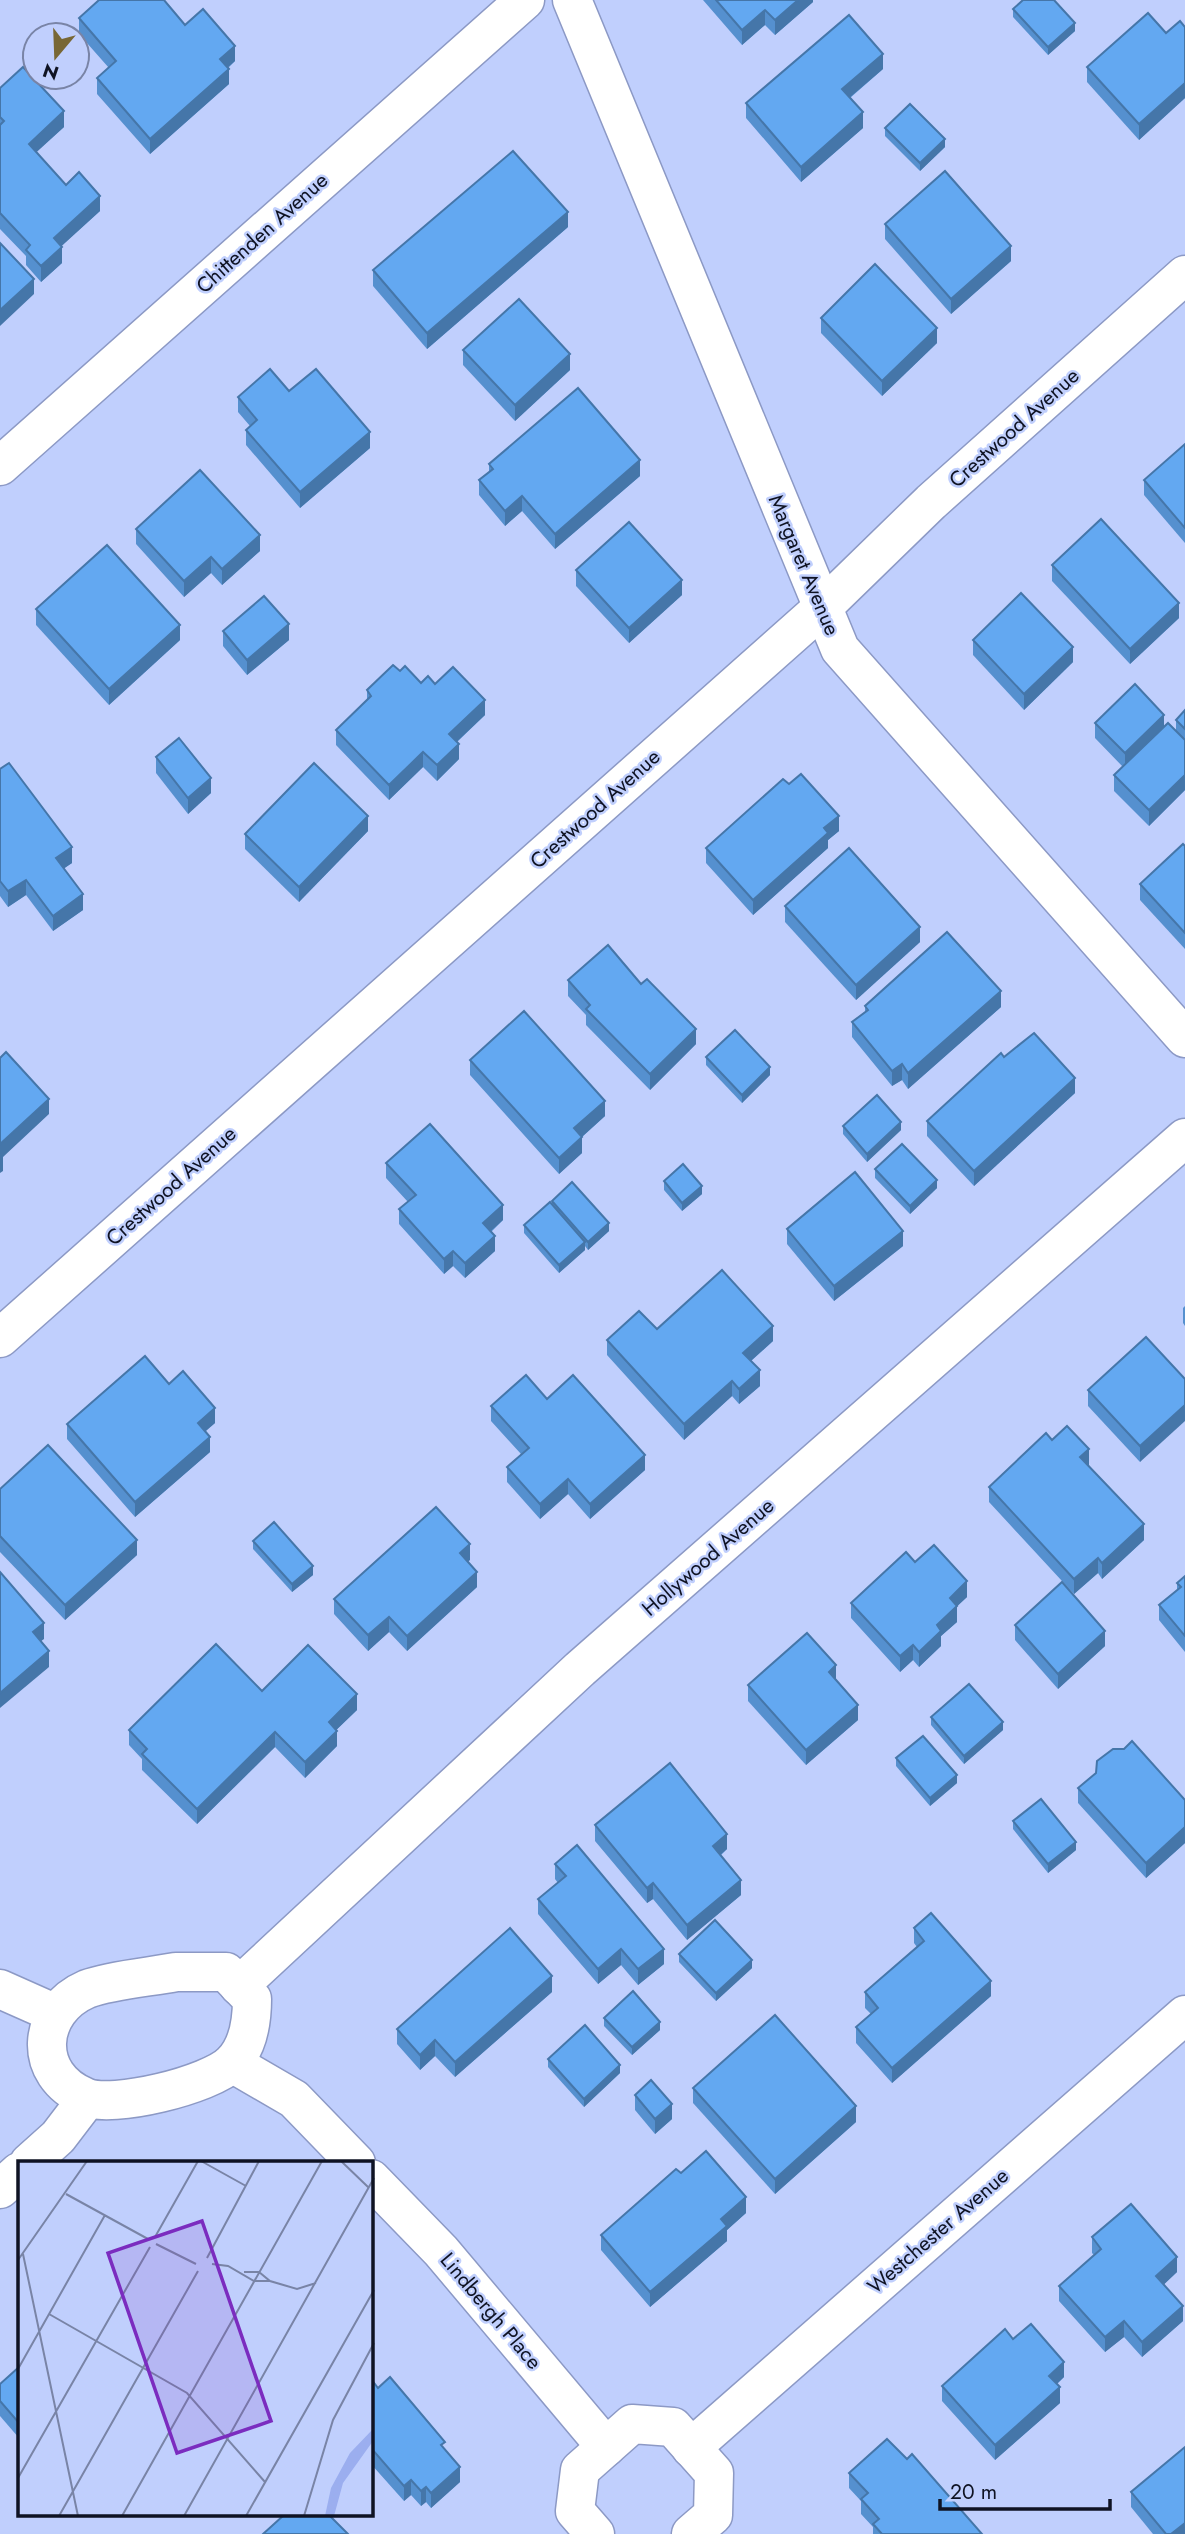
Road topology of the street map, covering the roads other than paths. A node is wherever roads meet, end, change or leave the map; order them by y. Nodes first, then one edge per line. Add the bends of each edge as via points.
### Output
1 (525, 0) edge
2 (572, 0) edge
3 (1185, 275) edge
4 (0, 466) edge
5 (821, 609) junction
6 (1185, 1038) edge
7 (1185, 1138) edge
8 (0, 1338) edge
9 (239, 1986) junction
10 (0, 1989) edge
11 (54, 2013) junction
12 (1185, 2015) edge
13 (232, 2063) junction
14 (87, 2099) junction
15 (31, 2161) edge
16 (354, 2161) edge
17 (18, 2173) edge
18 (373, 2181) edge
19 (0, 2189) edge
20 (606, 2447) junction
21 (691, 2448) junction
22 (594, 2534) edge
23 (691, 2534) edge

1 - 4 street, Chittenden Avenue
2 - 5 street, Margaret Avenue
3 - 5 street, Crestwood Avenue via 931,502
5 - 6 street, Margaret Avenue via 840,649
5 - 8 street, Crestwood Avenue
7 - 9 street, Hollywood Avenue via 580,1669
9 - 11 street via 226,1972 176,1972 87,1989
9 - 13 street via 252,2000 252,2025
10 - 11 street
11 - 14 street via 45,2052 59,2082
12 - 21 street, Westchester Avenue
13 - 14 street via 195,2085 141,2097
13 - 16 street via 294,2099
14 - 15 street via 58,2137
17 - 19 street
18 - 20 street, Lindbergh Place via 440,2251
20 - 21 street via 632,2424 673,2427
20 - 22 street via 580,2470 575,2511
21 - 23 street via 714,2473 713,2515

